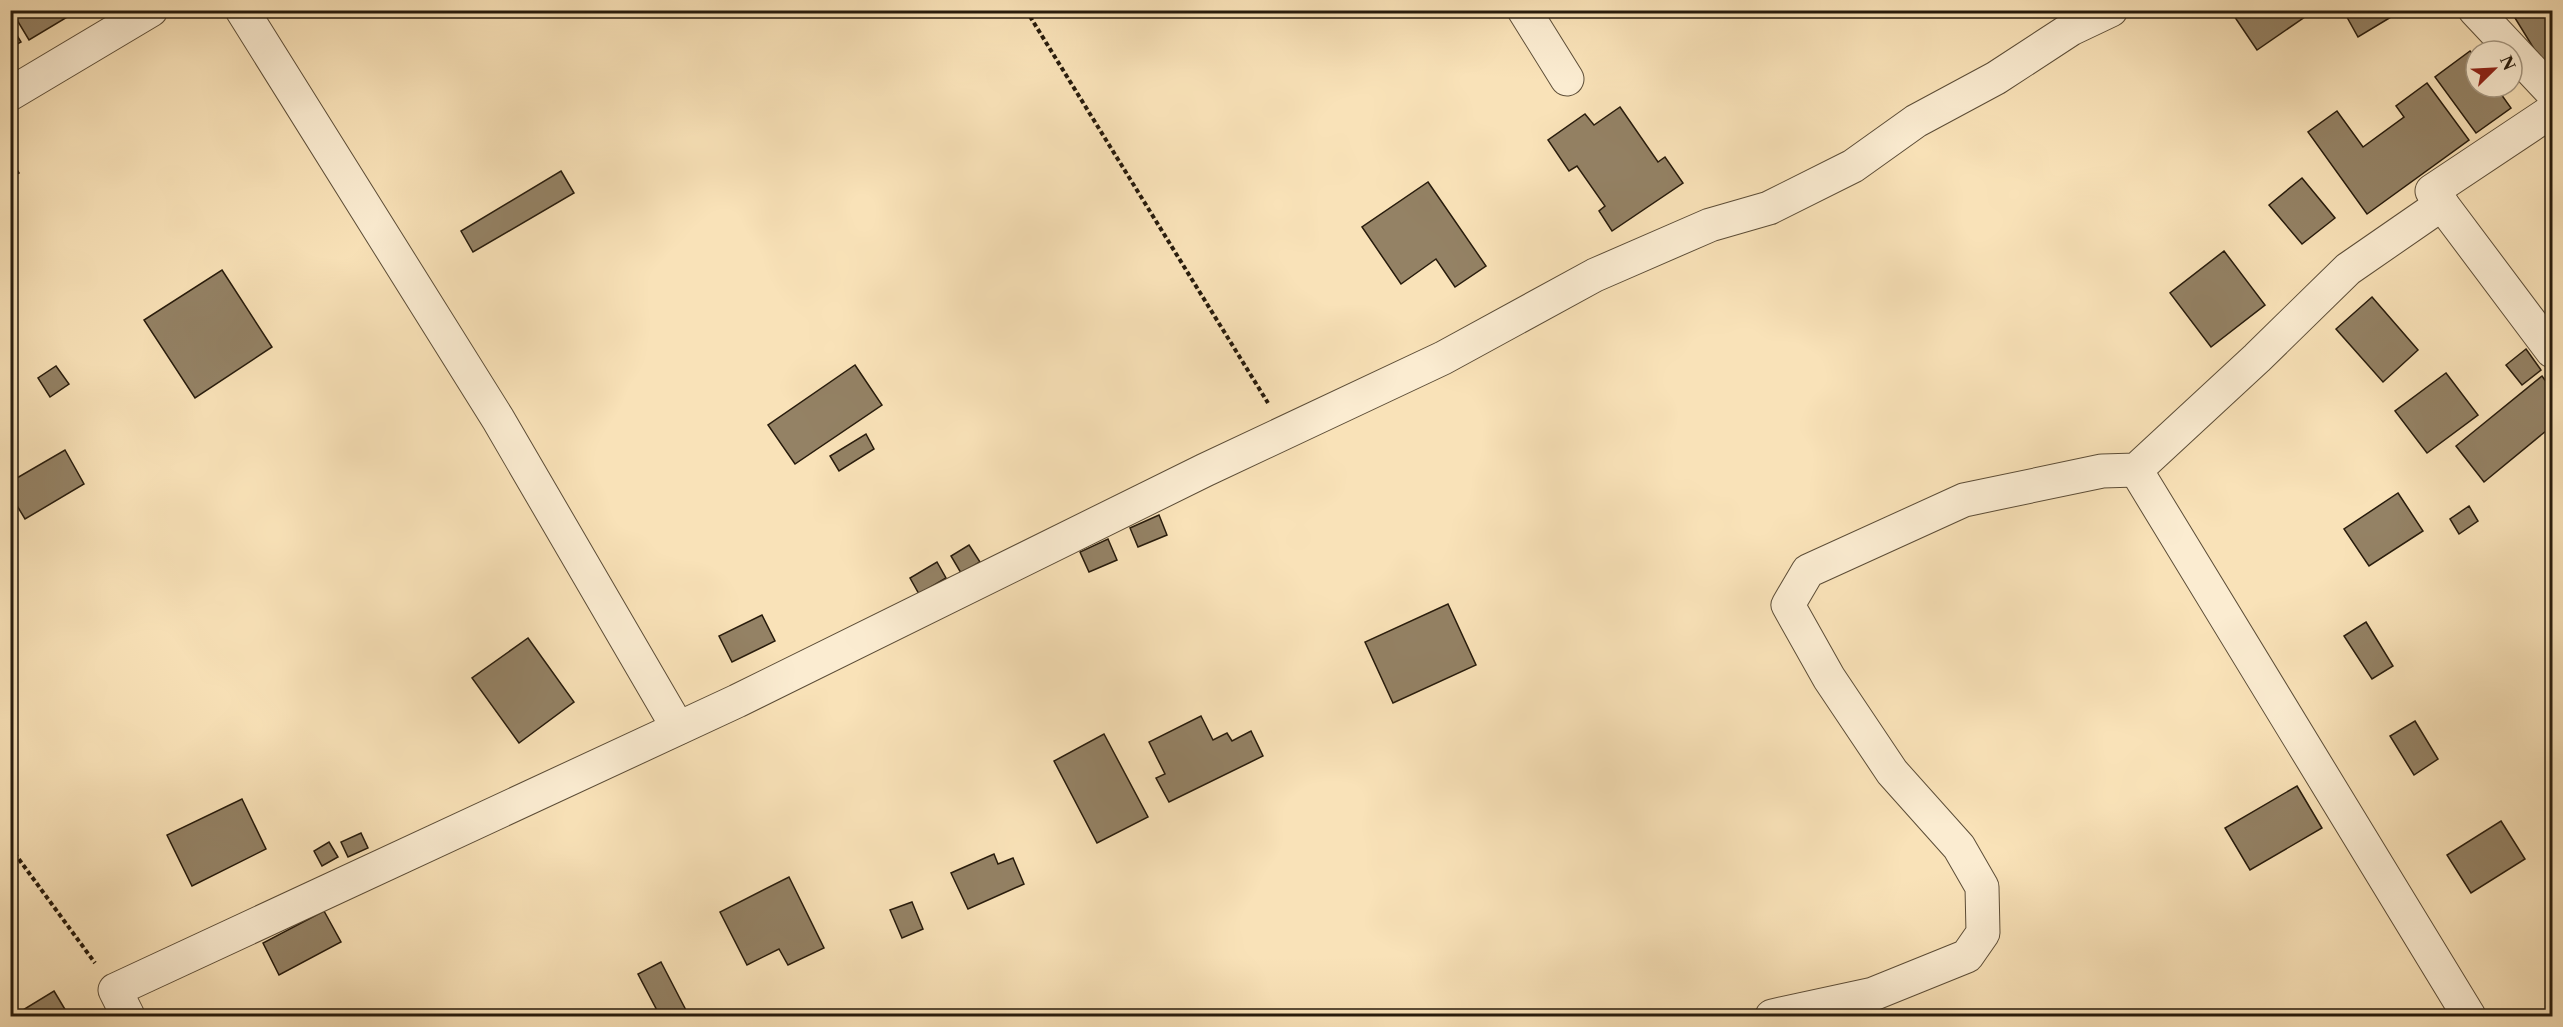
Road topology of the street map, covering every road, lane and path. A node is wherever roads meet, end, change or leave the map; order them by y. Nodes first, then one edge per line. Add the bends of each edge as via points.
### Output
1 (151, 10) edge
2 (242, 10) edge
3 (1026, 10) edge
4 (1524, 10) edge
5 (2111, 10) edge
6 (2475, 10) edge
7 (1567, 79) dead end
8 (2553, 92) edge
9 (10, 94) edge
10 (2553, 111) edge
11 (2442, 204) junction
12 (2553, 351) edge
13 (1286, 433) junction
14 (2136, 470) junction
15 (678, 728) junction
16 (10, 847) edge
17 (121, 1003) edge
18 (1772, 1017) edge
19 (2469, 1017) edge

1 - 9 street
2 - 15 street via 498,419
3 - 13 path
4 - 7 street
5 - 13 street via 2071,29 1996,78 1916,122 1853,166 1769,208 1710,225 1595,275 1443,358
6 - 8 street
10 - 11 street via 2432,191
11 - 12 street
11 - 14 street via 2348,269
13 - 15 street
14 - 18 street via 2102,471 1964,500 1808,571 1788,605 1829,678 1892,772 1959,847 1982,887 1983,933 1966,956 1873,994
14 - 19 street
15 - 17 street
16 - 17 path

